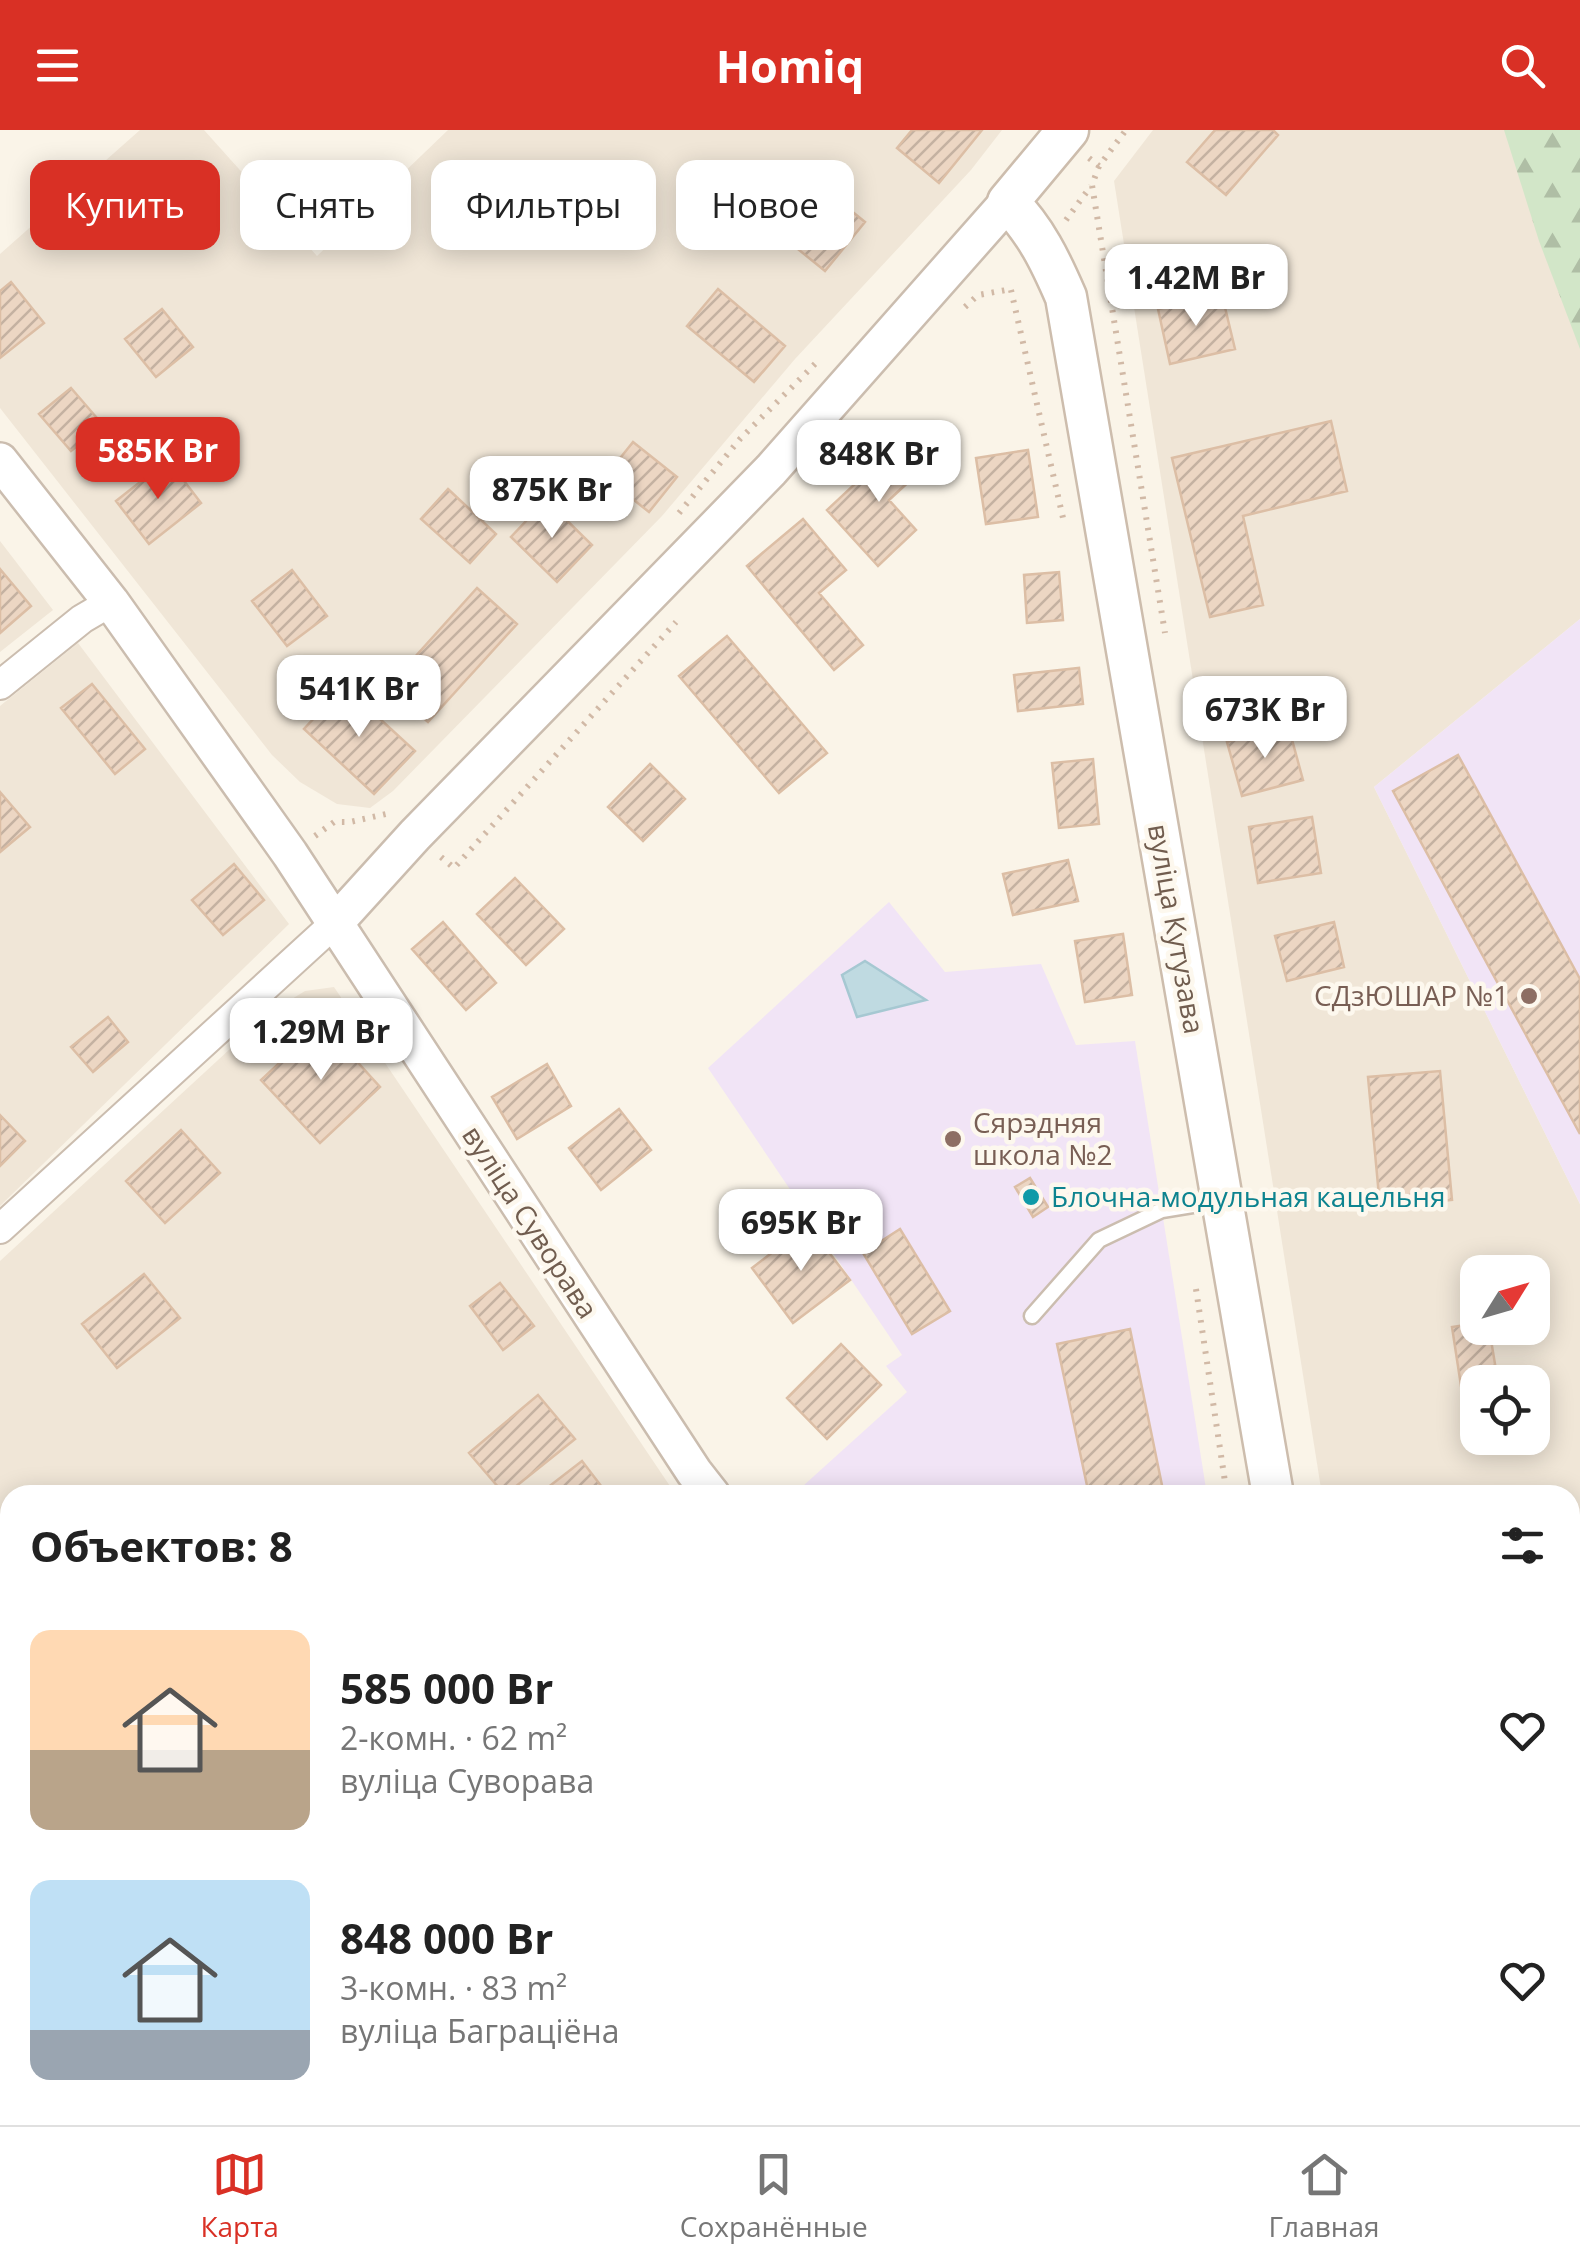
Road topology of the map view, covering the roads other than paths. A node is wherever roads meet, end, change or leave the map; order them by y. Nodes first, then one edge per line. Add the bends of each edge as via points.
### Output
1 (1068, 130) edge
2 (1008, 202) junction
3 (0, 461) edge
4 (111, 602) junction
5 (0, 686) edge
6 (336, 922) junction
7 (1223, 1200) junction
8 (0, 1229) edge
9 (1032, 1316) dead end
10 (705, 1485) edge
11 (1271, 1485) edge

1 - 2 main road
2 - 6 street via 771,470
2 - 7 main road, вуліца Кутузава via 1045,248 1066,297
3 - 4 street, вуліца Суворава
4 - 5 street
4 - 6 street, вуліца Суворава
6 - 8 street
6 - 10 street, вуліца Суворава
7 - 9 lane via 1162,1210 1099,1240
7 - 11 main road, вуліца Кутузава

